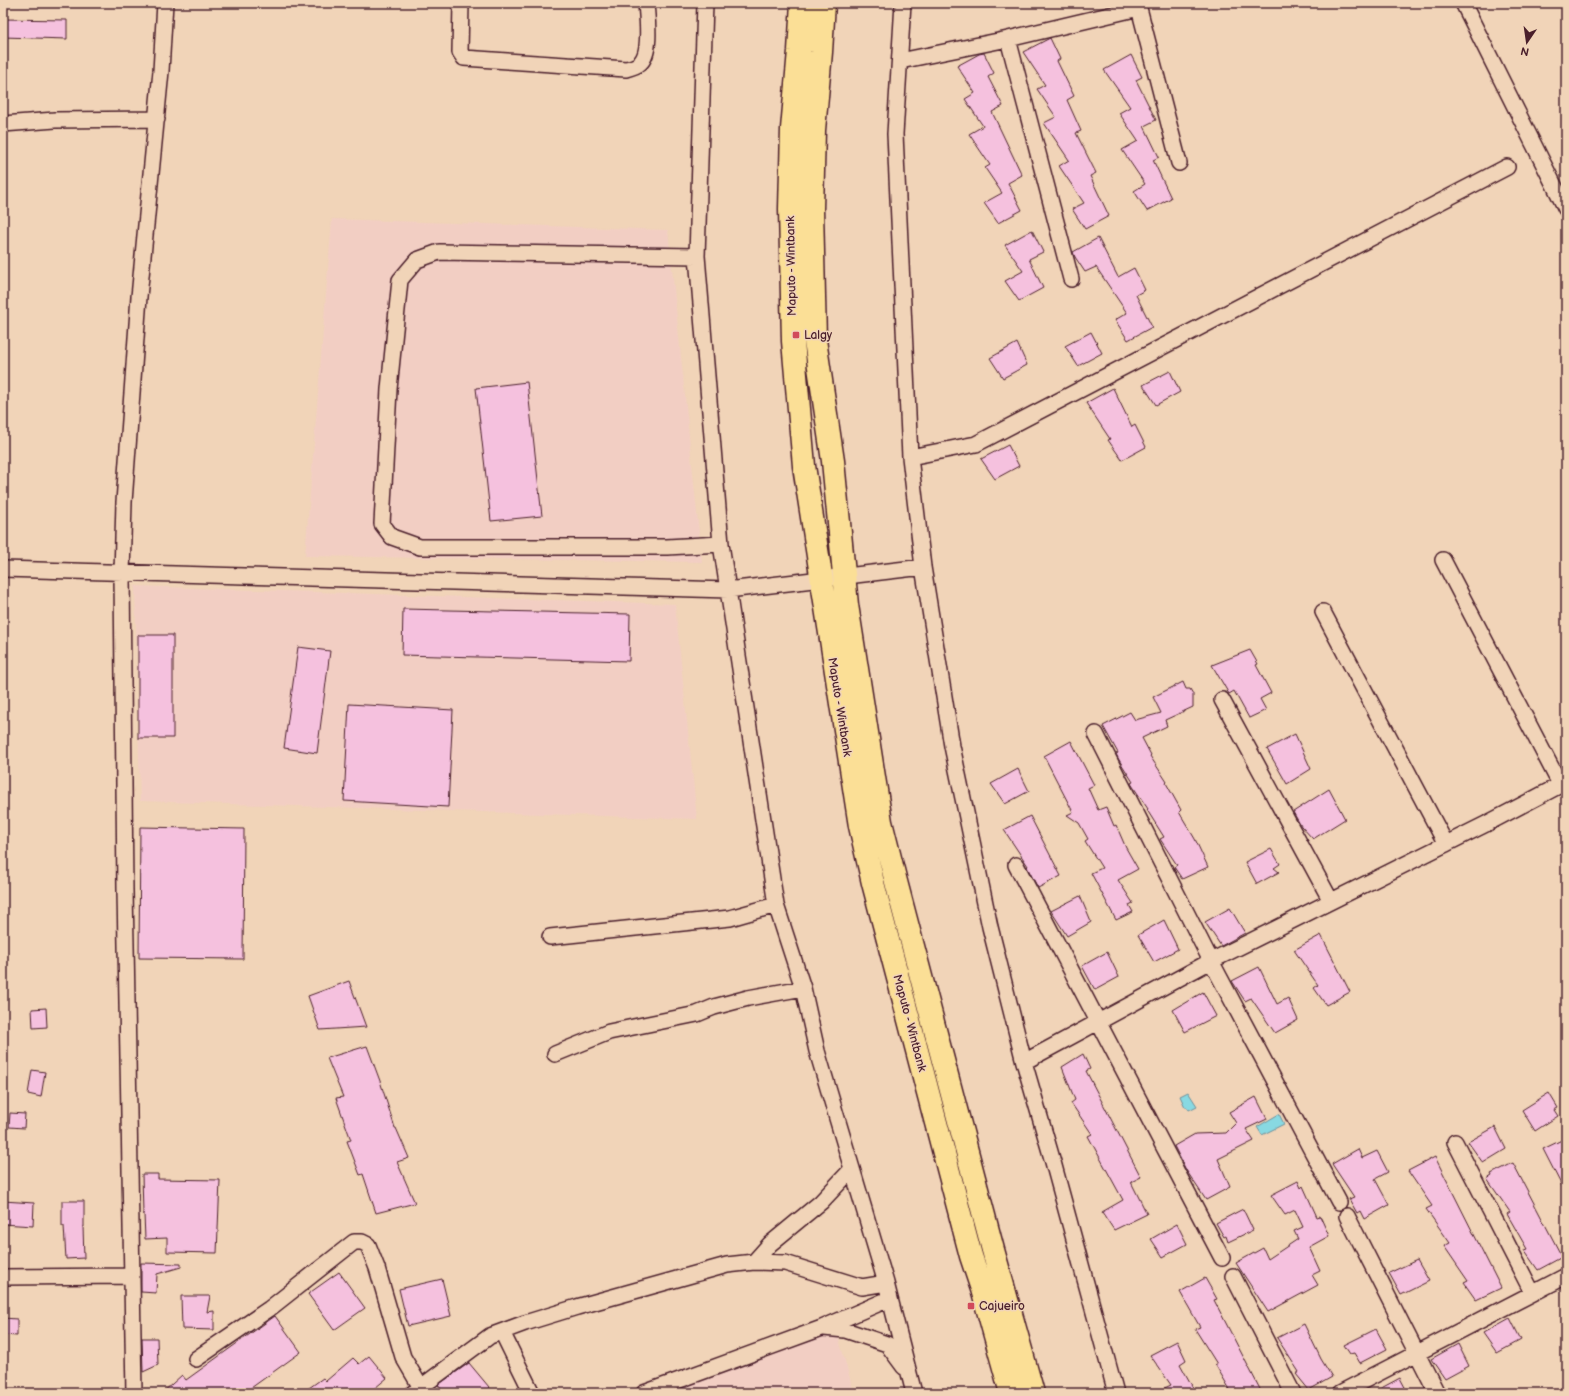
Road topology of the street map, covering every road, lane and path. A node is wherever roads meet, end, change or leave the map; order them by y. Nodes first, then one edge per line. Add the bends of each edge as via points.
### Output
1 (165, 3) edge
2 (461, 3) edge
3 (646, 3) edge
4 (705, 3) edge
5 (802, 3) edge
6 (824, 3) edge
7 (903, 3) edge
8 (1463, 3) edge
9 (1008, 39) junction
10 (900, 61) junction
11 (157, 119) junction
12 (3, 124) edge
13 (1179, 163) dead end
14 (1507, 167) dead end
15 (1566, 210) edge
16 (697, 256) junction
17 (1071, 279) dead end
18 (910, 457) junction
19 (721, 544) junction
20 (1443, 560) dead end
21 (923, 567) junction
22 (3, 569) edge
23 (122, 574) junction
24 (843, 576) junction
25 (821, 579) junction
26 (728, 590) junction
27 (1323, 612) dead end
28 (1222, 700) dead end
29 (1096, 734) dead end
30 (1563, 783) edge
31 (1446, 844) junction
32 (1016, 866) dead end
33 (1331, 901) junction
34 (776, 905) junction
35 (550, 937) dead end
36 (1211, 961) junction
37 (803, 988) junction
38 (1098, 1022) junction
39 (555, 1054) dead end
40 (1024, 1062) junction
41 (1455, 1142) dead end
42 (852, 1169) junction
43 (1339, 1202) dead end
44 (1347, 1216) dead end
45 (1222, 1258) dead end
46 (754, 1262) junction
47 (132, 1276) junction
48 (1233, 1276) dead end
49 (1566, 1276) edge
50 (3, 1277) edge
51 (886, 1283) junction
52 (1532, 1292) junction
53 (889, 1299) junction
54 (822, 1328) junction
55 (502, 1332) junction
56 (1416, 1353) junction
57 (196, 1359) dead end
58 (909, 1374) junction
59 (416, 1390) edge
60 (134, 1393) edge
61 (532, 1393) edge
62 (644, 1393) edge
63 (914, 1393) edge
64 (1011, 1393) edge
65 (1032, 1393) edge
66 (1116, 1393) edge
67 (1293, 1393) edge
68 (1340, 1393) edge
69 (1438, 1393) edge

1 - 11 street
2 - 3 street via 460,52 464,58 626,69 640,63 645,56
4 - 16 street
5 - 25 highway, Maputo - Wintbank via 792,128 791,291 802,452
6 - 24 highway, Maputo - Wintbank via 814,130 812,209 815,340 833,461
7 - 10 street
8 - 15 street
9 - 10 street
9 - 13 street via 1139,8
9 - 17 street
10 - 18 street via 894,134
11 - 12 street via 55,120
11 - 23 street via 139,297 124,502
14 - 18 street via 976,444
16 - 19 street
16 - 19 street via 439,252 417,260 400,280 389,389 382,524 392,537 420,546 667,547
18 - 21 street
19 - 26 street
20 - 30 street
21 - 24 street
21 - 40 street via 952,746 990,927
22 - 23 street
23 - 26 street
23 - 47 street
24 - 25 street
24 - 65 highway, Maputo - Wintbank via 881,822
25 - 26 street
25 - 64 highway, Maputo - Wintbank via 860,826 968,1243
26 - 34 street
27 - 31 street
28 - 33 street
29 - 36 street
30 - 31 street
31 - 33 street
32 - 38 street
33 - 36 street
34 - 35 street via 730,918
34 - 37 street
36 - 38 street
36 - 43 street
37 - 39 street via 748,998 697,1014 609,1032
37 - 42 street via 816,1052
38 - 40 street
38 - 45 street
40 - 66 street via 1056,1169
41 - 52 street
42 - 46 street via 821,1202 770,1244
42 - 51 street
44 - 56 street
46 - 51 street via 785,1263 862,1287
46 - 55 street via 727,1265 637,1289
47 - 50 street
47 - 60 street
48 - 67 street
49 - 52 street
51 - 53 street
52 - 56 street
53 - 54 street
53 - 58 street
54 - 58 street via 845,1330 887,1344
54 - 62 street
55 - 59 street via 490,1336
55 - 61 street
56 - 68 street
56 - 69 street
57 - 59 street via 269,1309 354,1242 362,1242 368,1244 377,1268 403,1357
58 - 63 street

